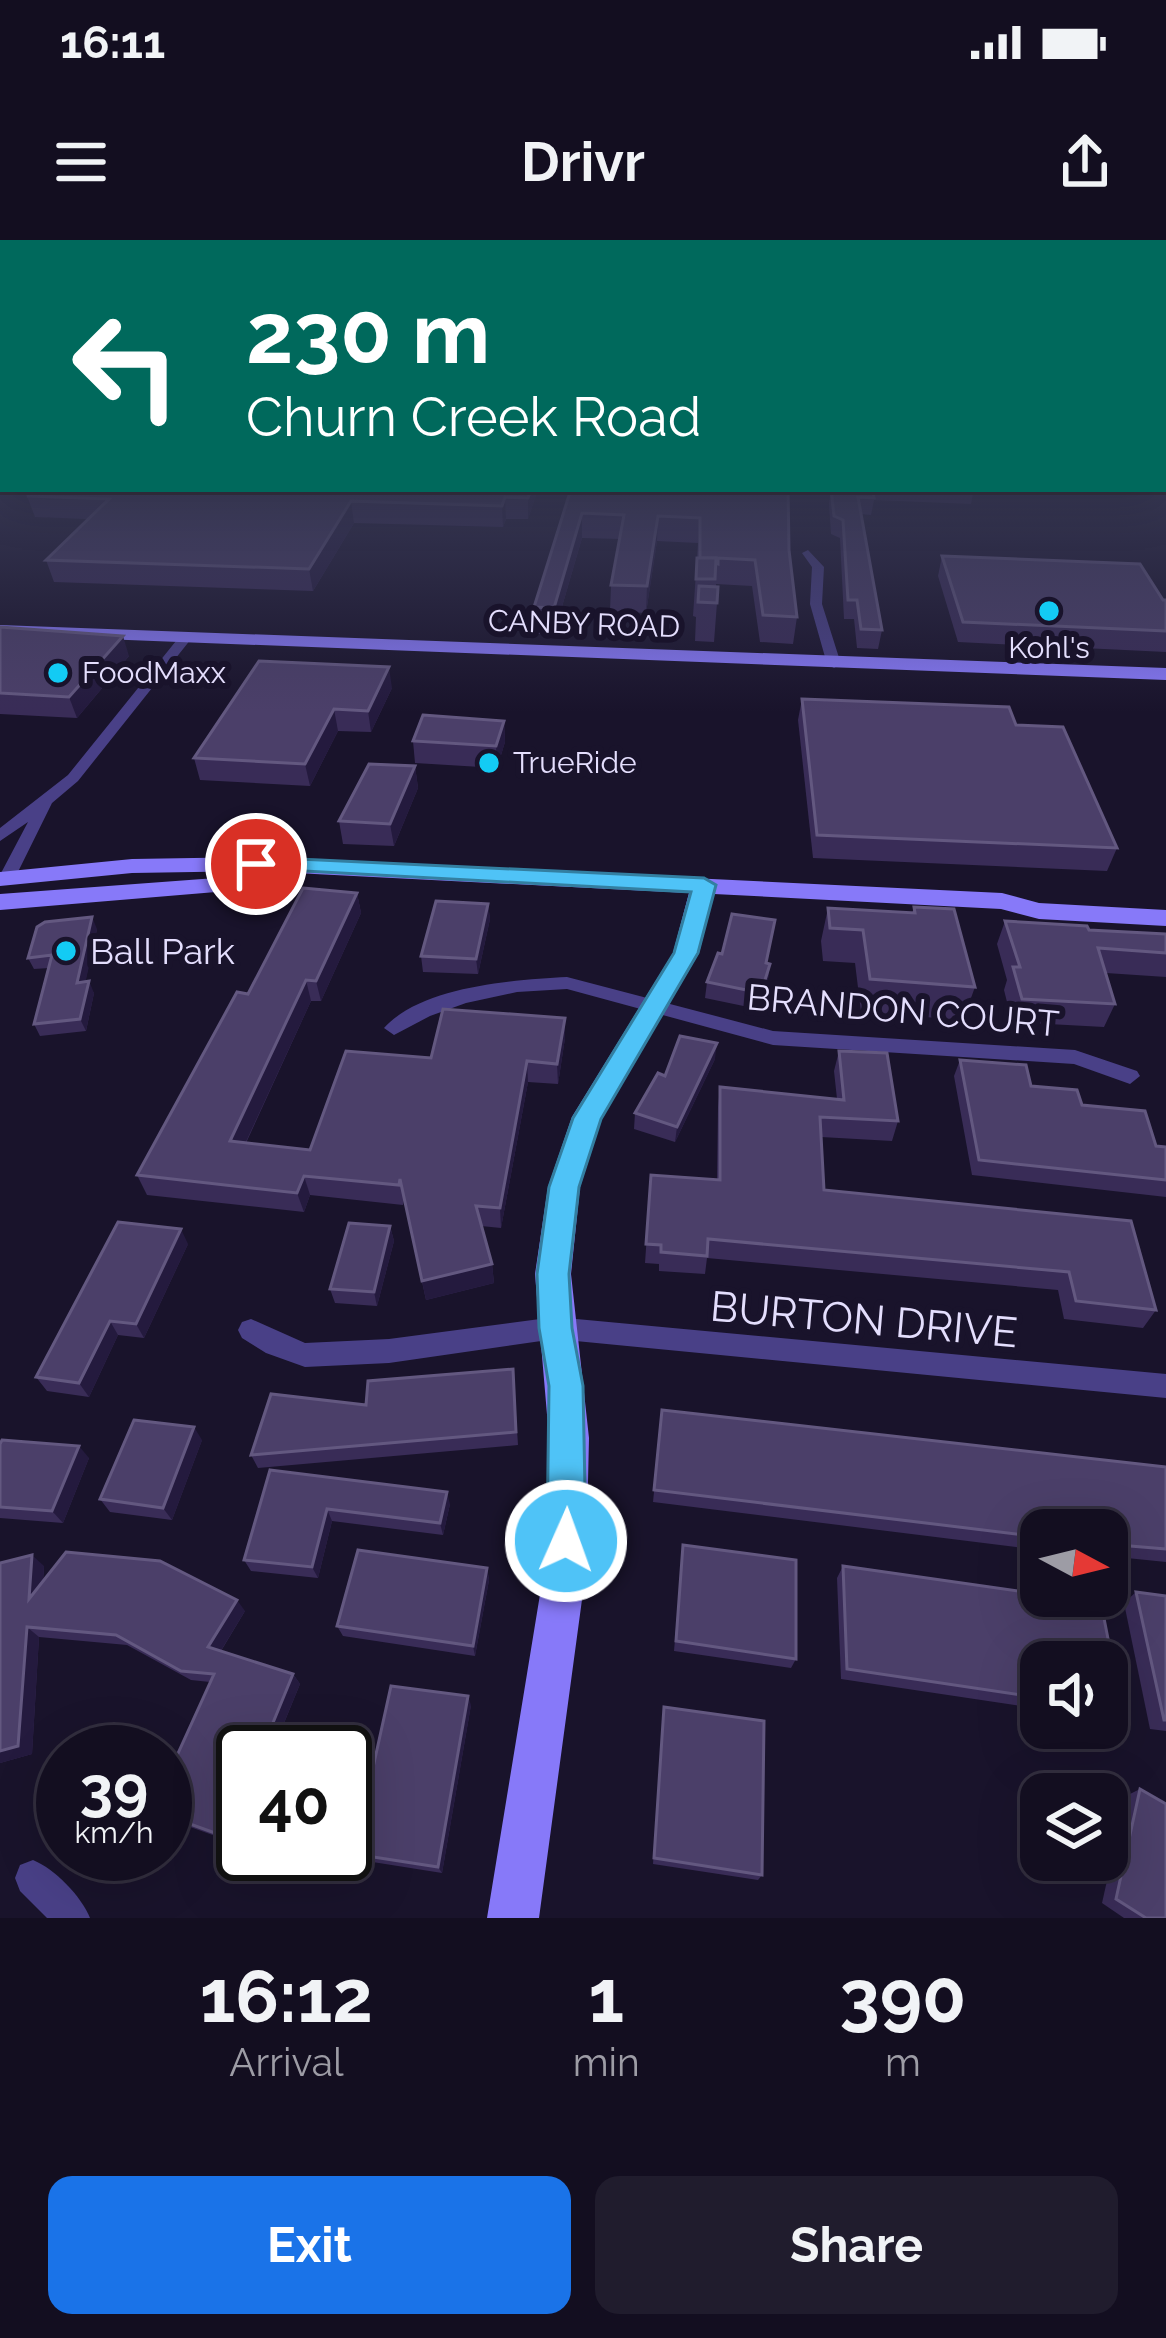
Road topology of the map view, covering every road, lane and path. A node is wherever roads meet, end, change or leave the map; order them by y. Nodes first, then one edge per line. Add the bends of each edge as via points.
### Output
1 (810, 555) edge
2 (0, 630) edge
3 (185, 639) junction
4 (834, 664) junction
5 (1166, 674) edge
6 (45, 804) junction
7 (0, 836) edge
8 (2, 886) edge
9 (702, 896) junction
10 (1166, 918) edge
11 (655, 1006) junction
12 (394, 1028) dead end
13 (1130, 1076) dead end
14 (555, 1328) junction
15 (251, 1330) dead end
16 (1166, 1386) edge
17 (34, 1878) dead end
18 (72, 1918) edge
19 (513, 1918) edge

1 - 4 street via 818,567 813,603
2 - 3 street, CANBY ROAD
3 - 4 street, CANBY ROAD
3 - 6 street
4 - 5 street, CANBY ROAD
6 - 7 street
6 - 8 street
8 - 9 street
9 - 10 street via 1009,920 1039,911
9 - 11 street via 686,953
11 - 12 street, BRANDON COURT via 587,986 536,983 462,997
11 - 13 street, BRANDON COURT via 773,1038 1075,1057
11 - 14 street via 574,1152 557,1235
14 - 15 street, BURTON DRIVE via 305,1355
14 - 16 street, BURTON DRIVE
14 - 19 street via 566,1386 565,1570
17 - 18 street

